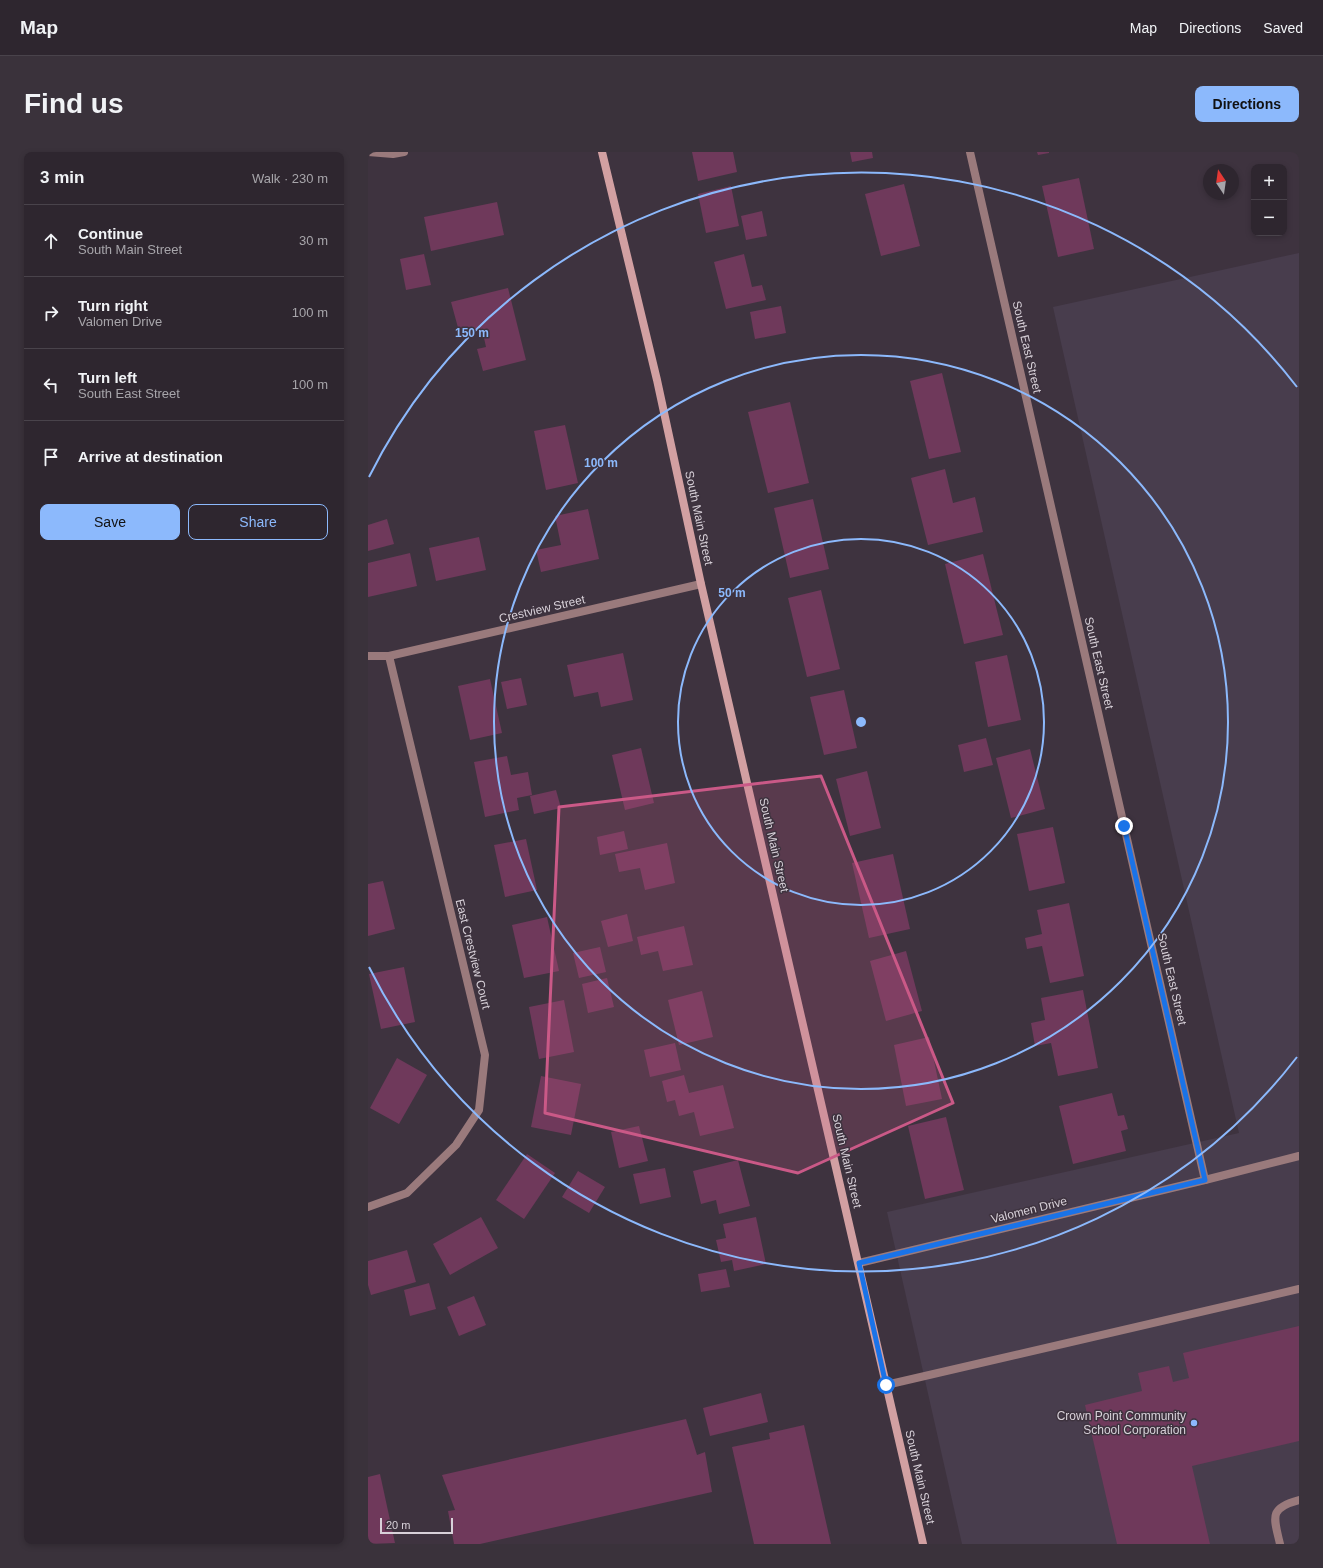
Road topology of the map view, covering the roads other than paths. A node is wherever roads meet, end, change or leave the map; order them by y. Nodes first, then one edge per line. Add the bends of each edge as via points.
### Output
1 (368, 152) edge
2 (404, 152) edge
3 (602, 152) edge
4 (970, 152) edge
5 (701, 584) junction
6 (368, 656) edge
7 (389, 656) junction
8 (1299, 1156) edge
9 (1205, 1180) junction
10 (368, 1207) edge
11 (859, 1263) junction
12 (1299, 1289) edge
13 (886, 1385) junction
14 (1299, 1500) edge
15 (923, 1544) edge
16 (1280, 1544) edge

1 - 2 street
3 - 5 street, South Main Street via 657,380
4 - 9 street, South East Street
5 - 7 street, Crestview Street
5 - 11 street, South Main Street
6 - 7 street, Crestview Street
7 - 10 street, East Crestview Court via 485,1055 479,1110 456,1145 407,1193
8 - 9 street, Valomen Drive
9 - 11 street, Valomen Drive
11 - 13 street, South Main Street
12 - 13 street
13 - 15 street, South Main Street
14 - 16 street via 1285,1503 1278,1509 1275,1519

